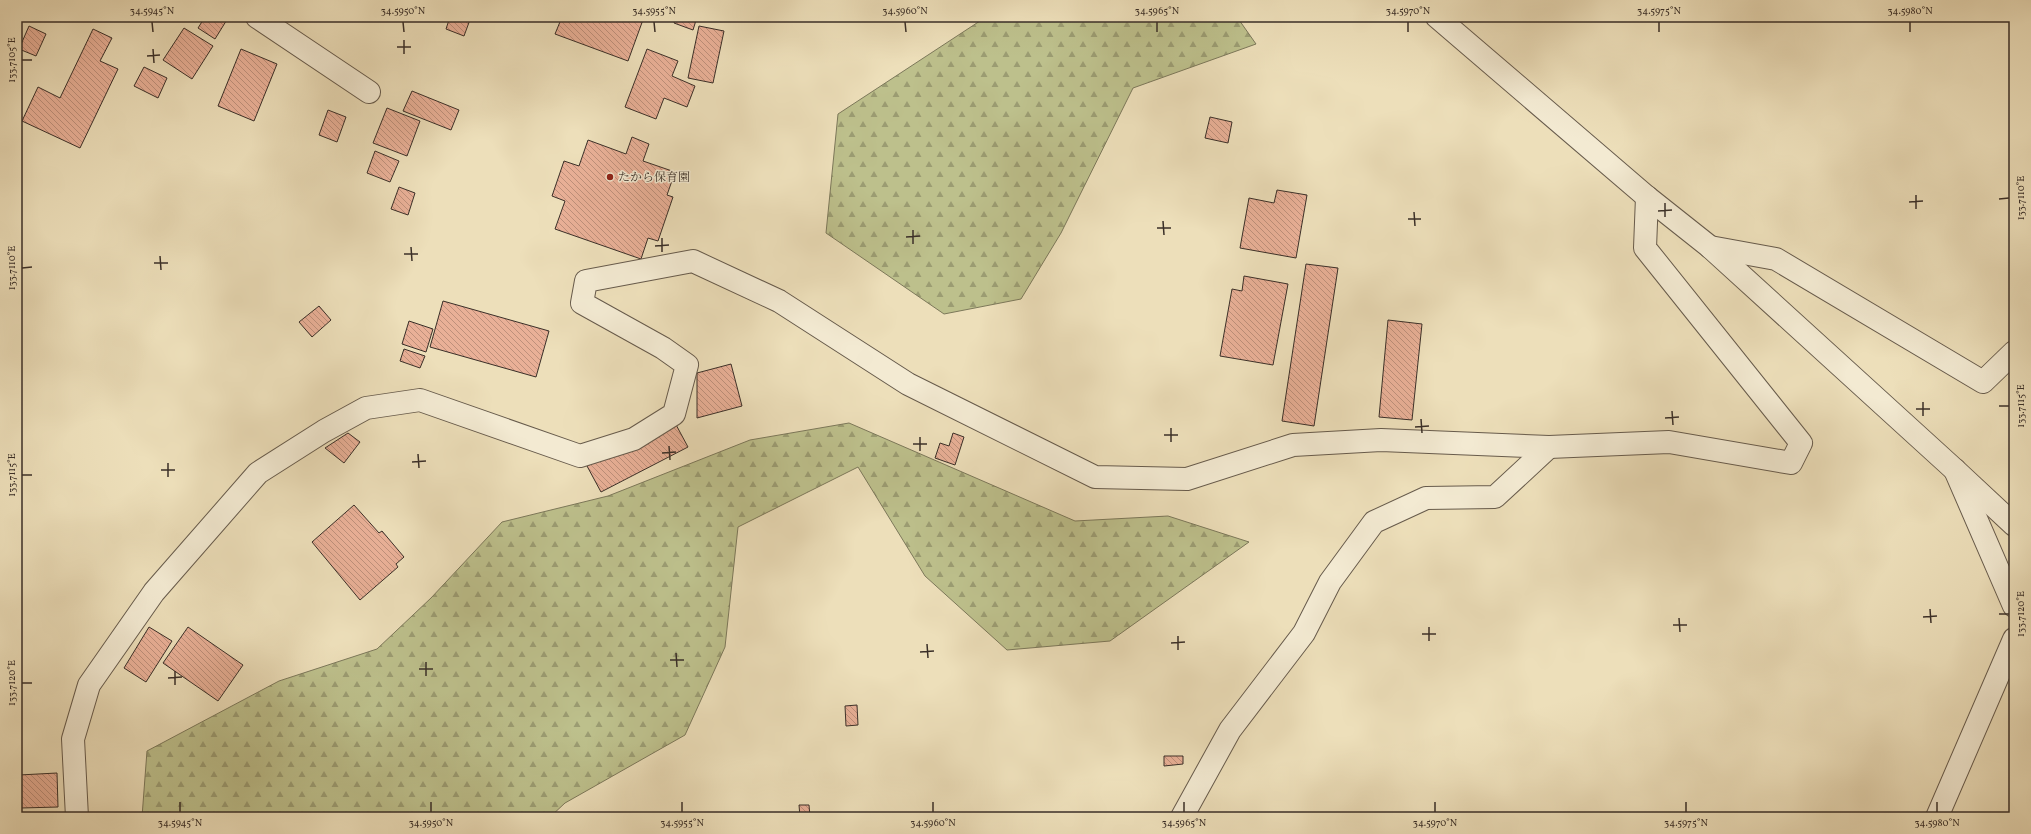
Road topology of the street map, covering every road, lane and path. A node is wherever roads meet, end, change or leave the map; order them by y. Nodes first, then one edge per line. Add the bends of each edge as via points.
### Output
1 (257, 17) edge
2 (1436, 17) edge
3 (369, 92) dead end
4 (1647, 197) junction
5 (1710, 247) junction
6 (2014, 352) edge
7 (1549, 447) junction
8 (1956, 470) junction
9 (2014, 525) edge
10 (2014, 606) edge
11 (2014, 639) edge
12 (77, 817) edge
13 (1182, 817) edge
14 (1937, 817) edge

1 - 3 street
2 - 4 street
4 - 5 street
4 - 7 street via 1646,248 1801,443 1791,463 1669,442
5 - 6 street via 1776,259 1983,382
5 - 8 street
7 - 12 street via 1381,440 1293,445 1187,479 1095,477 908,384 779,302 693,261 586,281 582,303 663,348 687,365 674,414 634,439 580,456 420,400 412,401 366,408 258,473 154,592 89,685 73,739
7 - 13 street via 1495,496 1426,498 1374,522 1330,582 1304,633 1230,730
8 - 9 street
8 - 10 street
11 - 14 street

